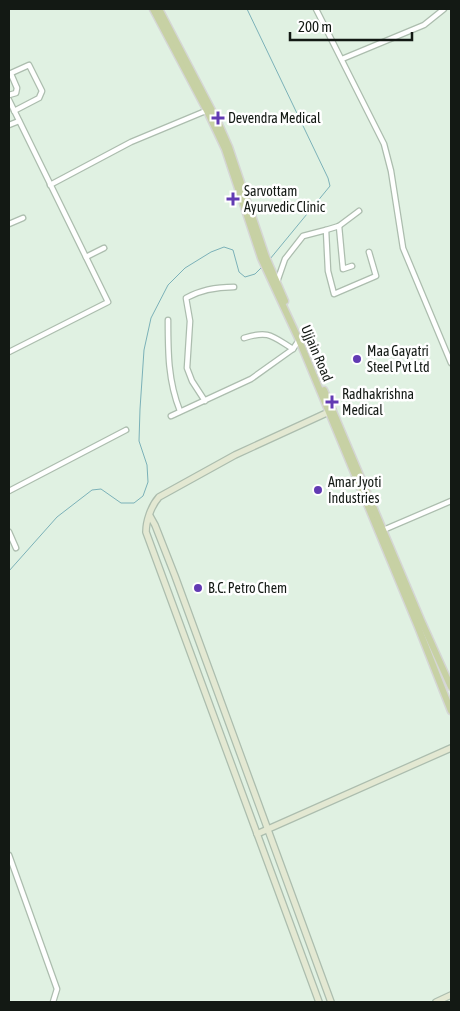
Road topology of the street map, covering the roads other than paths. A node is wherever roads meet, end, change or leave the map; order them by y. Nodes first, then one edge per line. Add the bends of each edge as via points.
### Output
1 (155, 9) edge
2 (316, 9) edge
3 (444, 9) edge
4 (342, 59) junction
5 (10, 74) edge
6 (9, 96) edge
7 (9, 100) edge
8 (209, 109) junction
9 (14, 111) junction
10 (19, 121) junction
11 (9, 125) edge
12 (50, 185) junction
13 (359, 211) dead end
14 (23, 218) dead end
15 (9, 224) edge
16 (339, 226) junction
17 (326, 230) junction
18 (104, 248) dead end
19 (369, 252) dead end
20 (86, 257) junction
21 (352, 266) dead end
22 (269, 271) junction
23 (277, 282) junction
24 (234, 287) dead end
25 (168, 320) dead end
26 (244, 338) dead end
27 (299, 340) junction
28 (293, 349) junction
29 (9, 352) edge
30 (451, 362) edge
31 (205, 401) junction
32 (180, 411) junction
33 (331, 411) junction
34 (171, 416) dead end
35 (126, 430) dead end
36 (9, 491) edge
37 (451, 501) edge
38 (150, 516) junction
39 (381, 531) junction
40 (9, 532) edge
41 (16, 548) dead end
42 (451, 687) edge
43 (451, 711) edge
44 (451, 748) edge
45 (267, 831) junction
46 (257, 834) junction
47 (9, 855) edge
48 (451, 995) edge
49 (54, 1002) edge
50 (319, 1002) edge
51 (331, 1002) edge
52 (436, 1002) edge

1 - 8 main road, Ujjain Road
2 - 4 street
3 - 4 street via 424,25
4 - 30 street via 384,144 403,248
5 - 6 street via 17,88 16,93
5 - 9 street via 29,65 42,91 39,98
7 - 9 street
8 - 12 street via 130,142
8 - 22 main road, Ujjain Road
9 - 10 street
10 - 11 street
10 - 12 street
12 - 20 street
13 - 16 street
14 - 15 street
16 - 17 street
16 - 21 street via 343,269
17 - 19 street via 328,271 334,294 376,276
17 - 23 street via 303,236 284,259
18 - 20 street
20 - 29 street via 108,302
22 - 23 main road, Ujjain Road
22 - 27 main road, Ujjain Road
23 - 33 main road, Ujjain Road
24 - 31 street via 216,287 186,298 190,321 187,368
25 - 32 street via 172,388
26 - 28 street via 267,334
27 - 28 street
27 - 33 main road, Ujjain Road
28 - 31 street via 251,379
31 - 32 street
32 - 34 street
33 - 38 street via 235,455 167,492 153,503
33 - 39 main road, Ujjain Road
35 - 36 street
37 - 39 street
38 - 45 street
38 - 46 street via 146,532
39 - 42 main road, Ujjain Road
39 - 43 main road, Ujjain Road
40 - 41 street
44 - 45 street
45 - 46 street
45 - 51 street
46 - 50 street
47 - 49 street via 57,989
48 - 52 street

